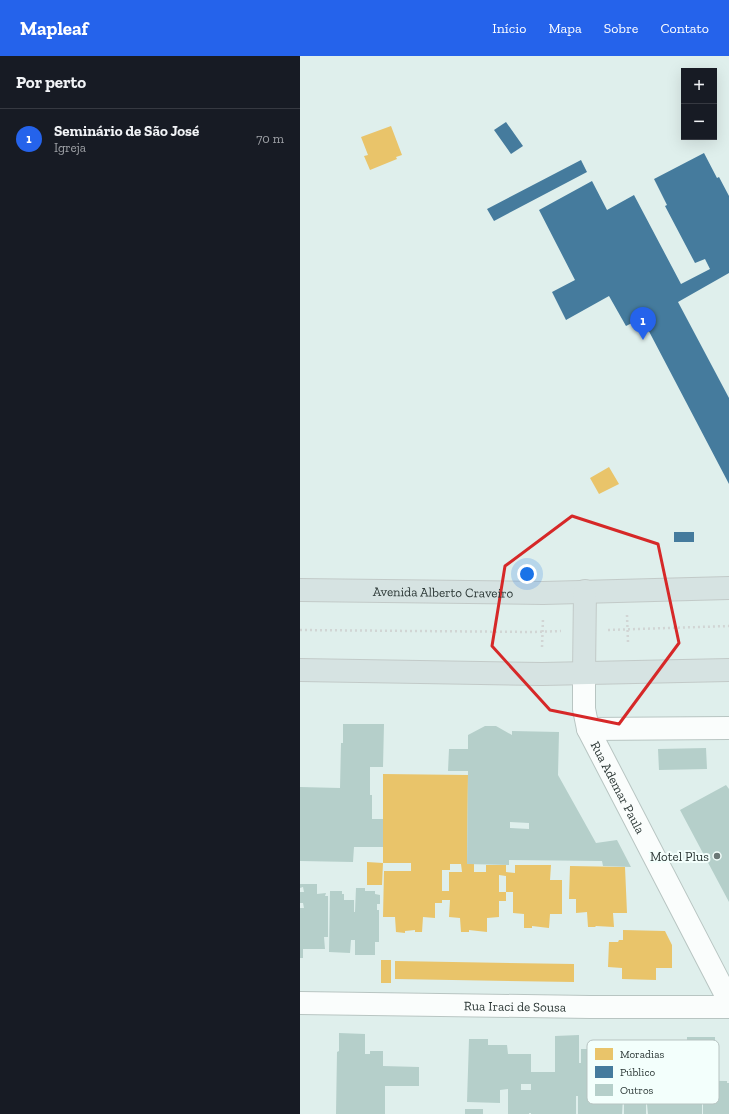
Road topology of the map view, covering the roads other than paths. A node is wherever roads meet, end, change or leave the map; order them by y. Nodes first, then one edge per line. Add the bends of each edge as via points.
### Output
1 (729, 588) edge
2 (300, 590) edge
3 (585, 592) junction
4 (300, 670) edge
5 (729, 670) edge
6 (584, 673) junction
7 (729, 728) edge
8 (588, 729) junction
9 (729, 1001) edge
10 (300, 1003) edge
11 (729, 1007) edge

1 - 3 main road, Avenida Alberto Craveiro
2 - 3 main road, Avenida Alberto Craveiro
3 - 6 main road
4 - 6 main road
5 - 6 main road
6 - 8 street, Rua Ademar Paula via 584,709
7 - 8 street
8 - 9 street, Rua Ademar Paula
10 - 11 street, Rua Iraci de Sousa

